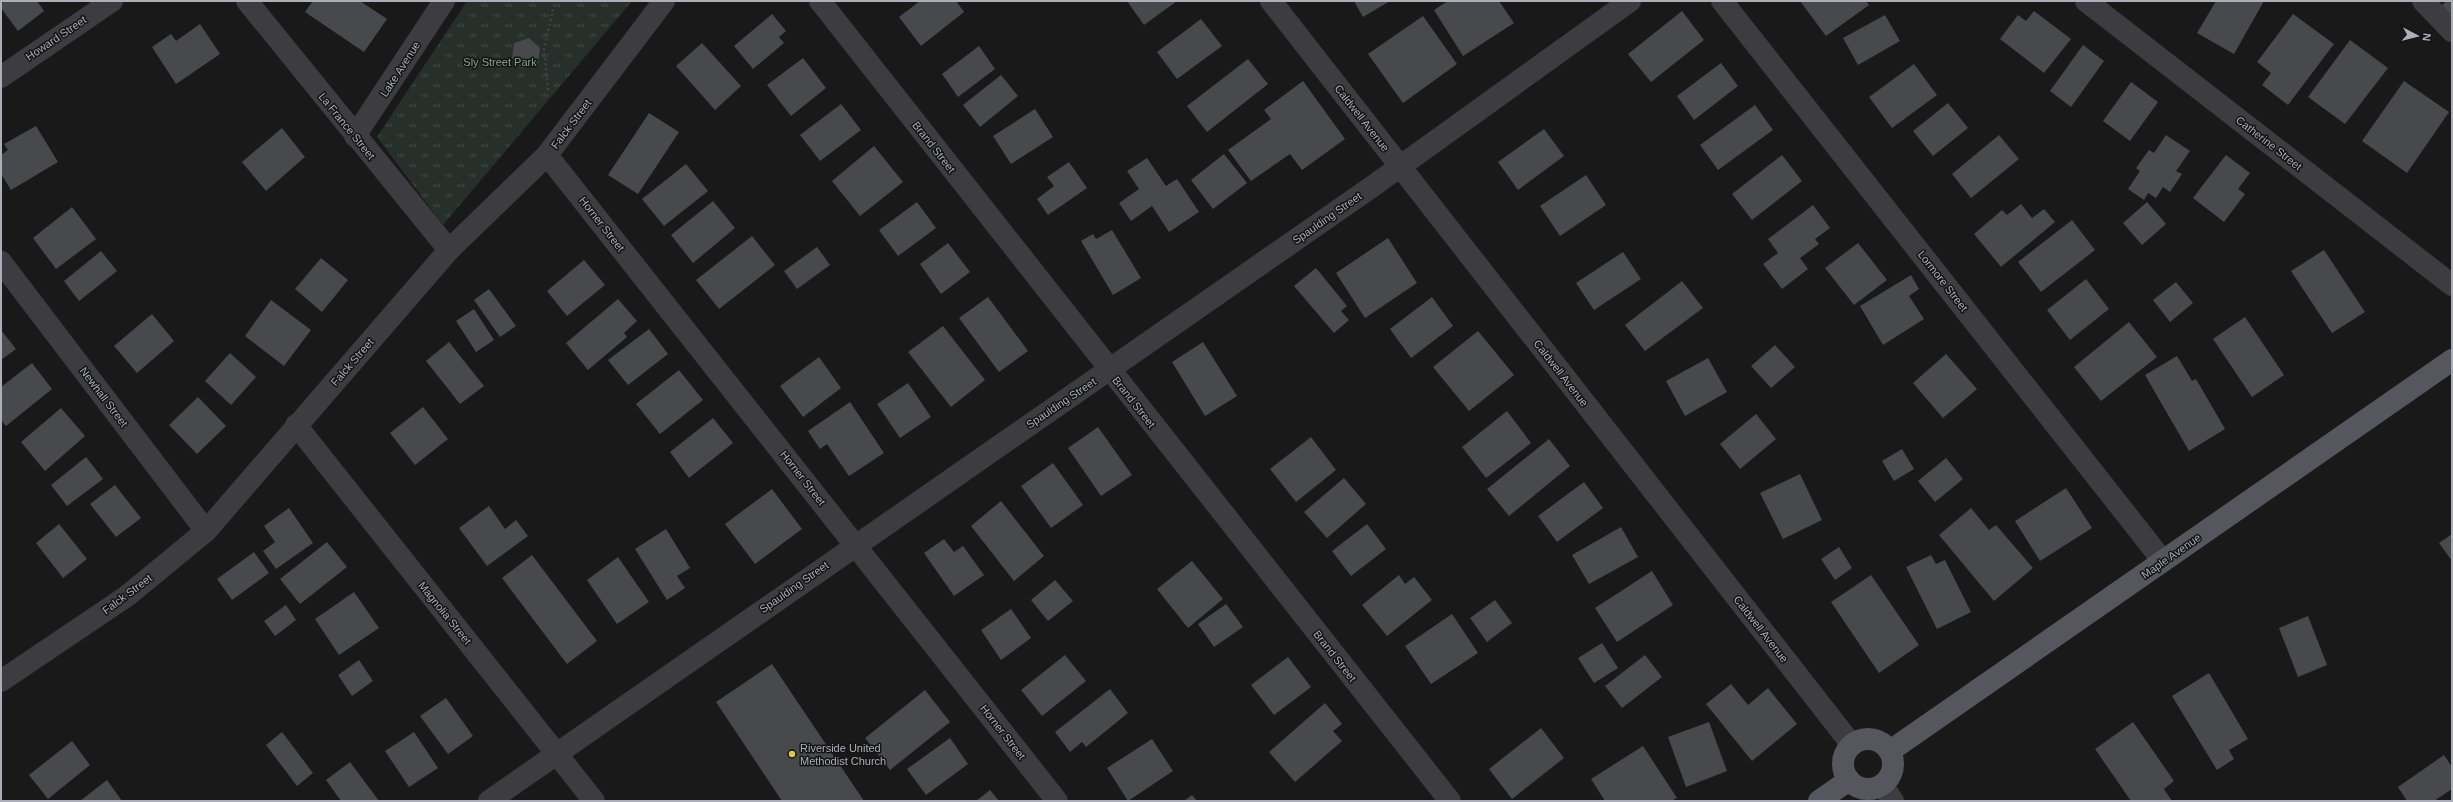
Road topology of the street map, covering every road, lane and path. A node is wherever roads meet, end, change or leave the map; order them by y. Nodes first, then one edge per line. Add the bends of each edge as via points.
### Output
1 (112, 1) edge
2 (246, 1) edge
3 (444, 1) edge
4 (555, 1) edge
5 (664, 1) edge
6 (820, 1) edge
7 (1271, 1) edge
8 (1630, 1) edge
9 (1722, 1) edge
10 (2086, 1) edge
11 (2423, 1) edge
12 (2452, 31) edge
13 (4, 69) edge
14 (548, 90) dead end
15 (355, 136) junction
16 (547, 155) junction
17 (1400, 167) junction
18 (449, 250) junction
19 (1, 262) edge
20 (2452, 284) edge
21 (2452, 360) edge
22 (1109, 370) junction
23 (296, 425) junction
24 (206, 531) junction
25 (856, 544) junction
26 (2163, 561) junction
27 (1, 681) edge
28 (1852, 745) junction
29 (1890, 751) junction
30 (557, 753) junction
31 (1849, 780) junction
32 (1887, 793) edge
33 (489, 801) edge
34 (594, 801) edge
35 (1057, 801) edge
36 (1450, 801) edge
37 (1819, 801) edge

1 - 13 street, Howard Street
2 - 15 street, La France Street
3 - 15 street, Lake Avenue
4 - 14 path via 544,49
5 - 16 street, Falck Street
6 - 22 street, Brand Street
7 - 17 street, Caldwell Avenue
8 - 17 street, Spaulding Street
9 - 26 street, Lormore Street
10 - 20 street, Catherine Street
11 - 12 street
15 - 18 street, La France Street
16 - 18 street, Falck Street
16 - 25 street, Horner Street
17 - 22 street, Spaulding Street
17 - 28 street, Caldwell Avenue
18 - 23 street, Falck Street
19 - 24 street, Newhall Street
21 - 26 main road, Maple Avenue
22 - 25 street, Spaulding Street
22 - 36 street, Brand Street
23 - 24 street, Falck Street
23 - 30 street, Magnolia Street
24 - 27 street, Falck Street via 127,596
25 - 30 street, Spaulding Street
25 - 35 street, Horner Street
26 - 29 main road, Maple Avenue
28 - 29 main road via 1860,740 1873,739 1881,742
28 - 31 main road via 1843,764 1843,771
29 - 32 main road via 1893,765
30 - 33 street, Spaulding Street
30 - 34 street, Magnolia Street
31 - 32 main road via 1861,788
31 - 37 main road

